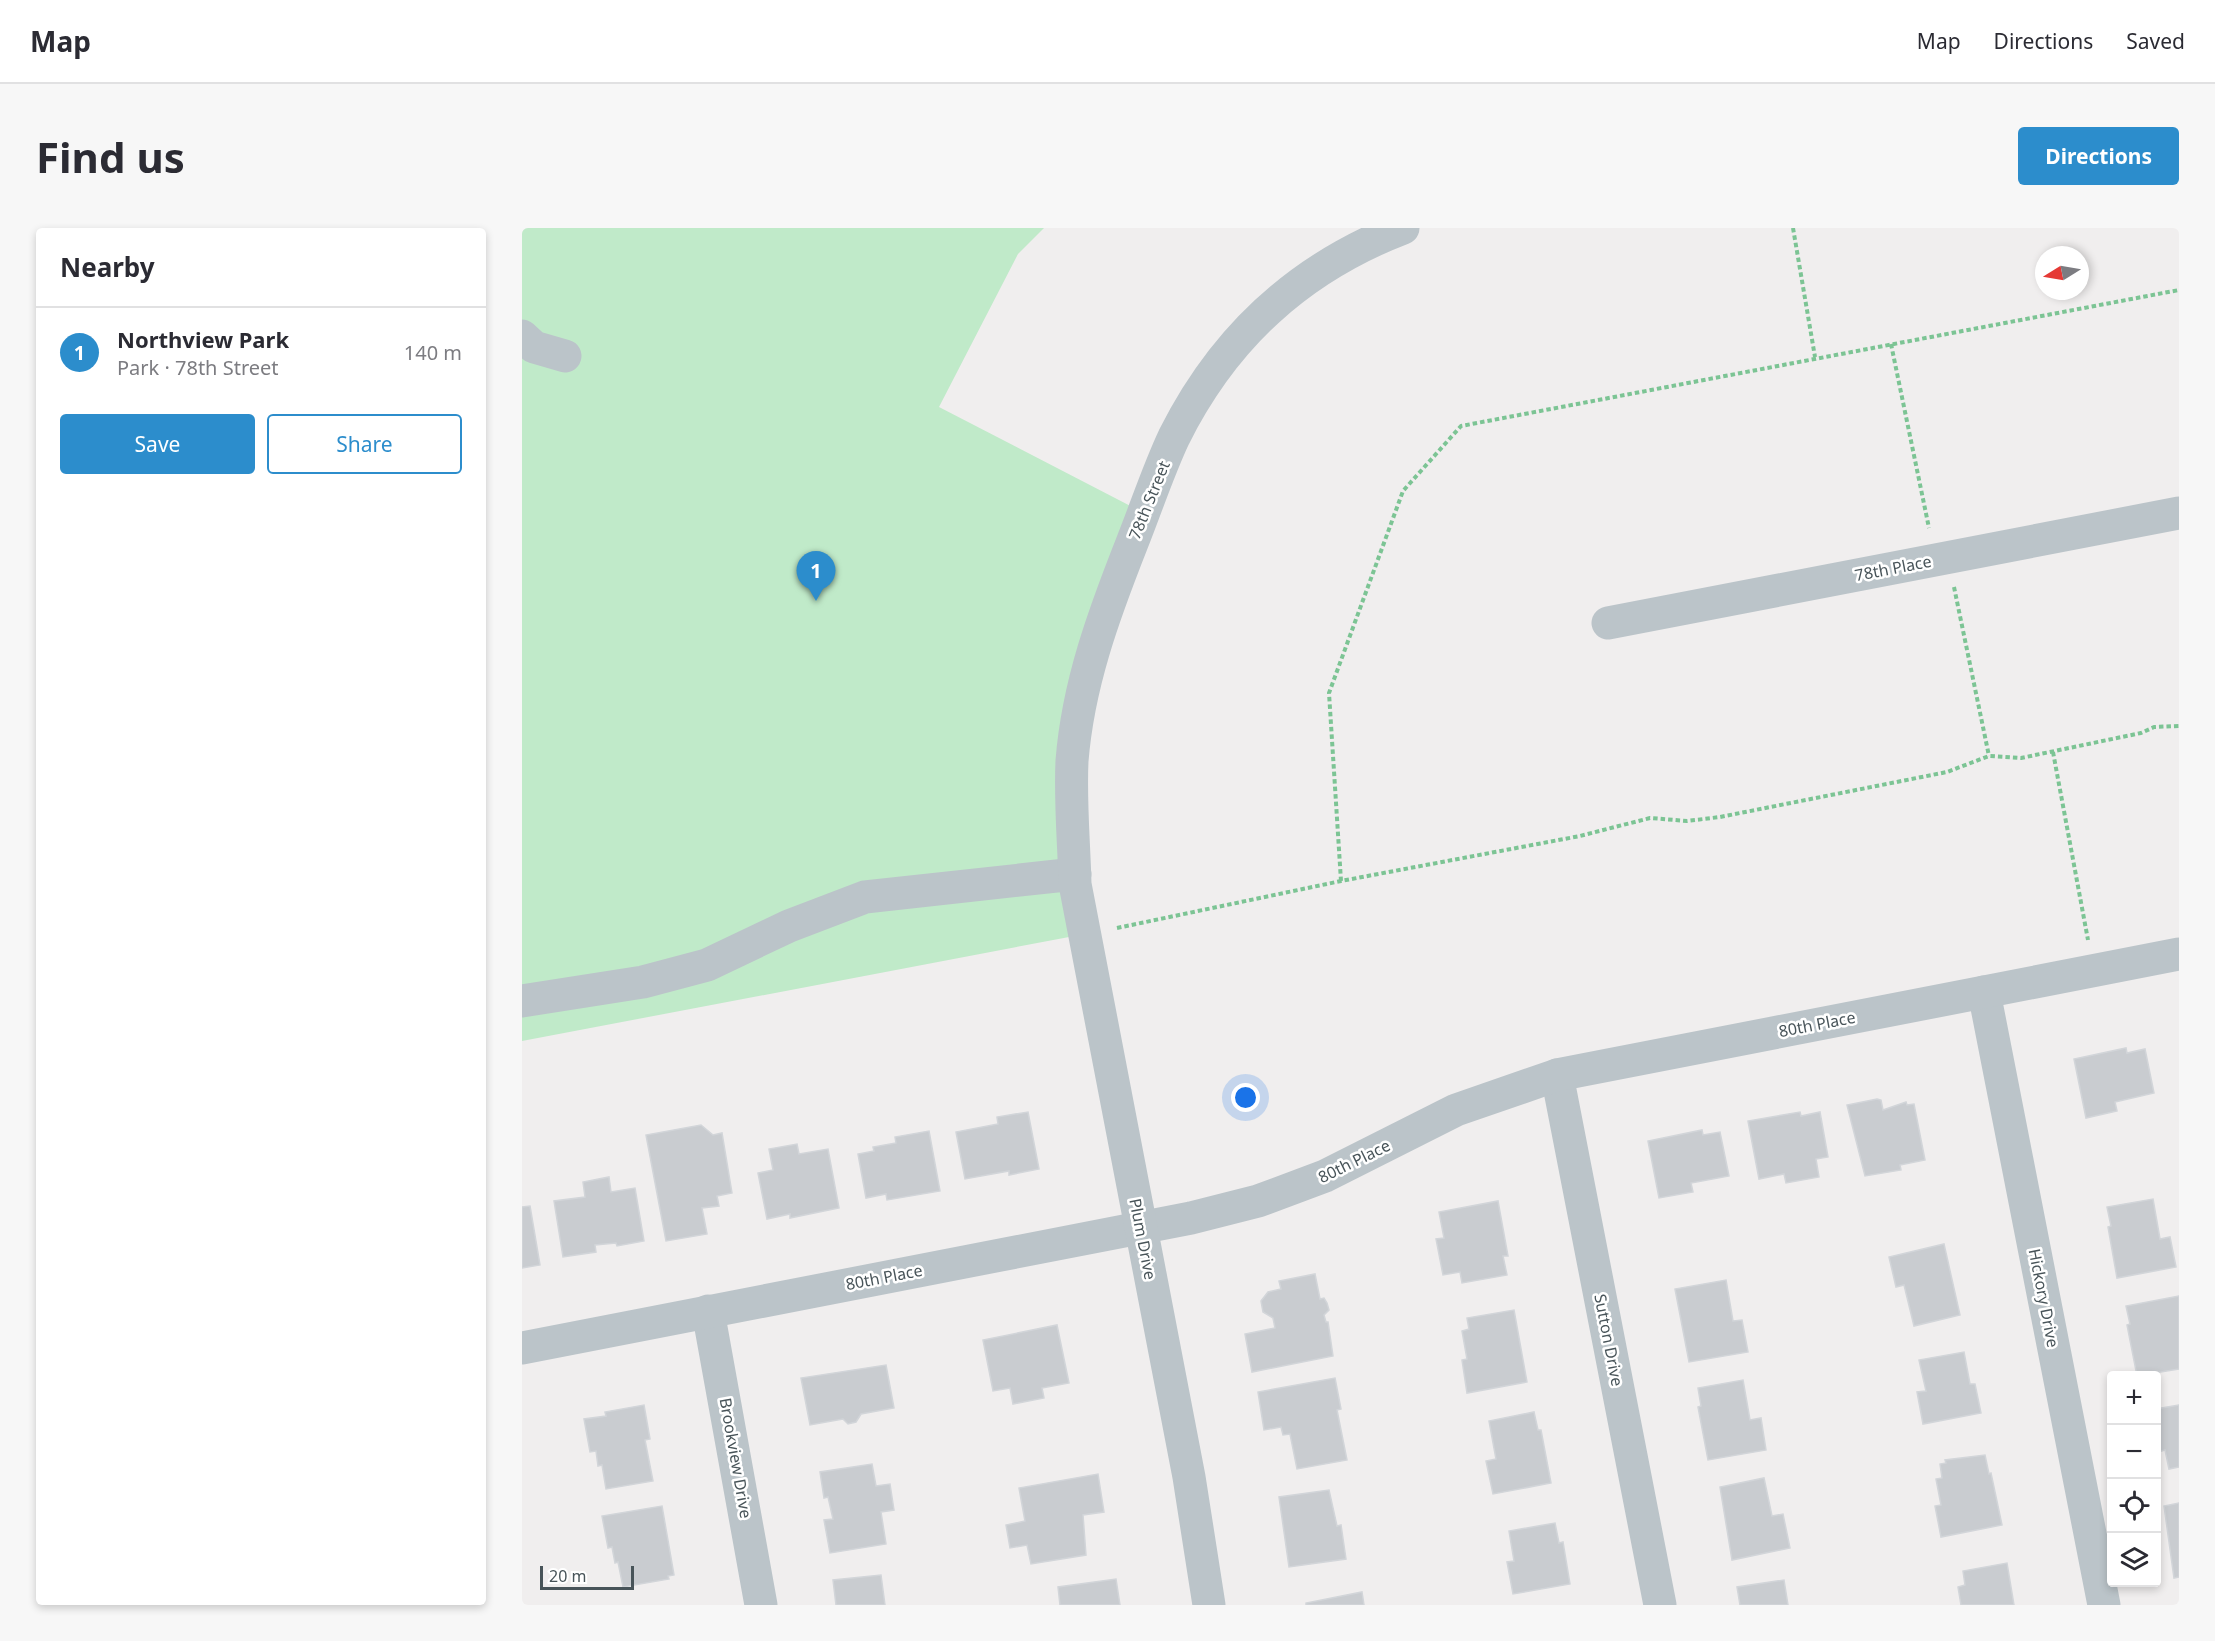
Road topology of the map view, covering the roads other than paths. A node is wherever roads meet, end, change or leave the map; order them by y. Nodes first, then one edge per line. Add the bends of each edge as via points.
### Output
1 (1403, 228) edge
2 (522, 336) edge
3 (565, 356) dead end
4 (2179, 513) edge
5 (1608, 622) dead end
6 (1075, 874) junction
7 (2179, 954) edge
8 (1984, 992) junction
9 (522, 1001) edge
10 (1557, 1075) junction
11 (1141, 1228) junction
12 (708, 1311) junction
13 (522, 1348) edge
14 (761, 1605) edge
15 (1209, 1605) edge
16 (1660, 1605) edge
17 (2104, 1605) edge

1 - 6 street, 78th Street via 1371,241 1300,281 1269,307 1215,367 1174,437 1095,640 1083,690 1072,760
2 - 3 street via 534,348
4 - 5 street, 78th Place
6 - 9 street via 865,897 789,926 707,965 643,982
6 - 11 street, Plum Drive
7 - 8 street, 80th Place
8 - 10 street, 80th Place
8 - 17 street, Hickory Drive
10 - 11 street, 80th Place via 1456,1110 1325,1176 1258,1201
10 - 16 street, Sutton Drive
11 - 12 street, 80th Place
11 - 15 street, Plum Drive via 1189,1477
12 - 13 street, 80th Place
12 - 14 street, Brookview Drive

